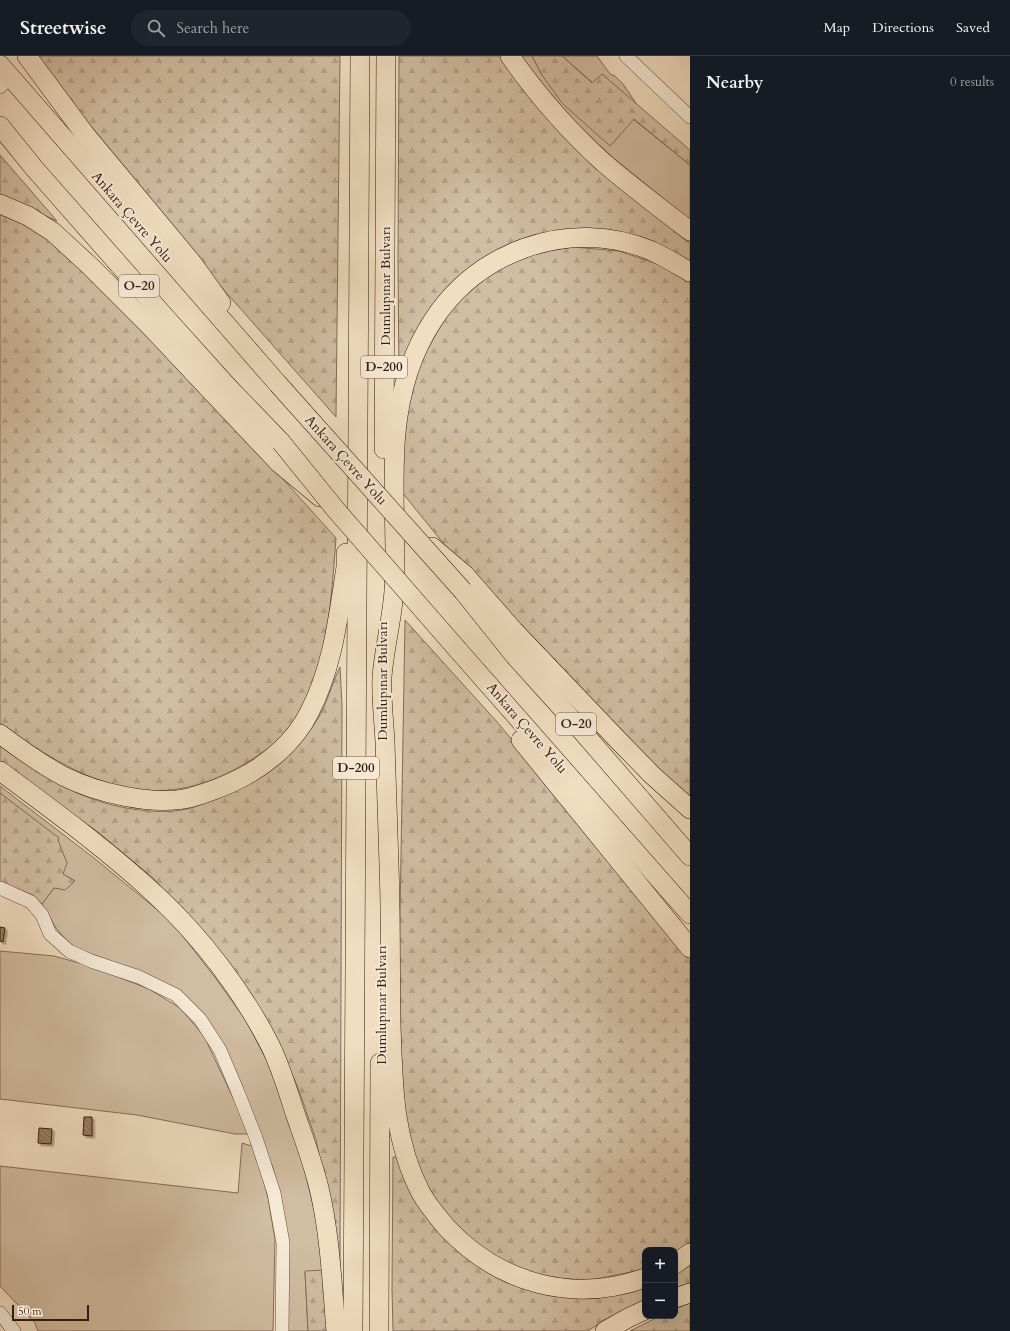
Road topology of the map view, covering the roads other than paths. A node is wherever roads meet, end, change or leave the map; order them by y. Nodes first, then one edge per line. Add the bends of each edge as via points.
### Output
1 (27, 56) edge
2 (350, 56) edge
3 (360, 56) edge
4 (386, 56) edge
5 (510, 56) edge
6 (626, 56) edge
7 (3, 76) edge
8 (690, 117) edge
9 (0, 126) edge
10 (0, 204) edge
11 (359, 206) junction
12 (690, 231) edge
13 (690, 272) edge
14 (278, 384) junction
15 (336, 510) junction
16 (464, 583) junction
17 (382, 678) junction
18 (483, 678) junction
19 (0, 734) edge
20 (0, 770) edge
21 (690, 809) edge
22 (690, 856) edge
23 (0, 888) edge
24 (690, 914) edge
25 (690, 948) edge
26 (690, 1253) edge
27 (678, 1262) edge
28 (642, 1279) edge
29 (690, 1293) edge
30 (678, 1297) edge
31 (642, 1311) edge
32 (0, 1313) edge
33 (14, 1331) edge
34 (282, 1331) edge
35 (336, 1331) edge
36 (353, 1331) edge
37 (378, 1331) edge
38 (605, 1331) edge

1 - 14 highway via 84,133 194,264
2 - 11 highway
3 - 11 highway, Dumlupınar Bulvarı / D-200
4 - 17 highway, Dumlupınar Bulvarı / D-200
5 - 12 highway via 576,136 604,163
6 - 8 street
7 - 14 highway, Ankara Çevre Yolu / O-20
9 - 15 highway, Ankara Çevre Yolu / O-20, bridge via 181,335 280,442
10 - 15 highway, bridge via 28,216 53,232 148,324 279,463
11 - 19 highway via 348,423 346,568 331,659 321,689 295,735 258,769 235,781 188,798 164,800 111,794 84,785 62,776
11 - 36 highway, Dumlupınar Bulvarı / D-200
13 - 17 highway via 636,245 586,237 558,239 508,254 458,289 441,308 419,344 401,398 396,434 394,590
14 - 16 highway, Ankara Çevre Yolu / O-20, bridge via 401,522
15 - 18 highway, Ankara Çevre Yolu / O-20, bridge
16 - 21 highway via 514,631 652,775
16 - 22 highway, Ankara Çevre Yolu / O-20 via 515,656
17 - 28 highway via 391,904 392,1077 400,1138 409,1166 422,1196 437,1217 472,1252 512,1275 536,1284 584,1290 612,1287
17 - 37 highway, Dumlupınar Bulvarı / D-200
18 - 24 highway, Ankara Çevre Yolu / O-20
18 - 25 highway via 512,730
20 - 35 highway via 114,858 159,898 208,952 248,1008 270,1046 303,1135 319,1188 328,1237
23 - 34 street via 32,902 42,915 50,934 69,951 90,961 139,977 176,995 200,1019 220,1050 256,1138 274,1193 283,1243
26 - 27 highway
29 - 30 highway
31 - 38 highway
32 - 33 street

